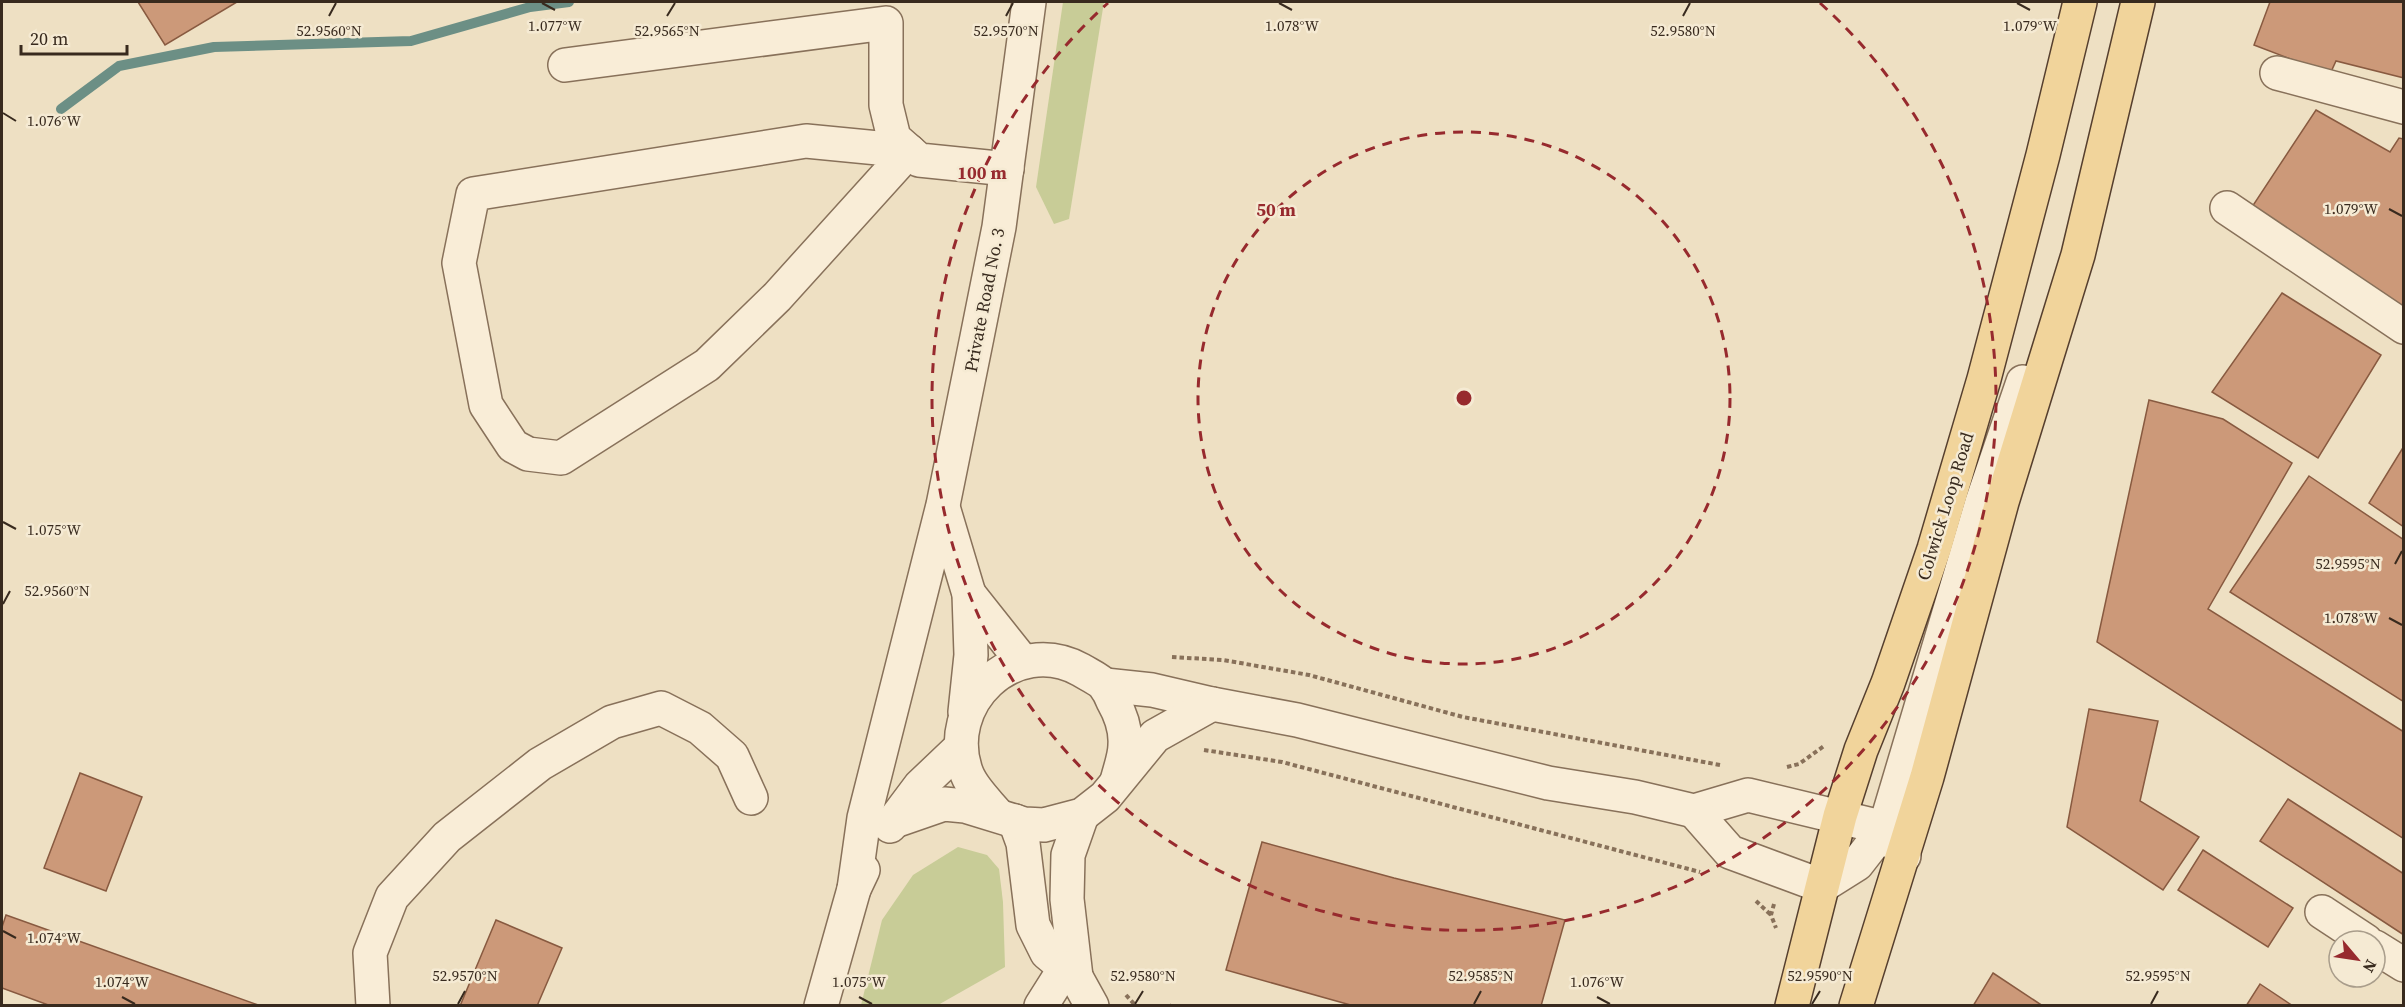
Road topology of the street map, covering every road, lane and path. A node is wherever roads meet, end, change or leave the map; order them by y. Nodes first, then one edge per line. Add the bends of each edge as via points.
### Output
1 (1029, 2) edge
2 (2080, 2) edge
3 (2138, 2) edge
4 (565, 65) dead end
5 (2277, 73) dead end
6 (2403, 107) edge
7 (909, 151) junction
8 (1007, 169) junction
9 (2227, 208) dead end
10 (2062, 311) junction
11 (2403, 327) edge
12 (943, 505) junction
13 (969, 594) junction
14 (1169, 658) dead end
15 (1023, 662) junction
16 (1105, 686) junction
17 (1212, 704) junction
18 (962, 733) junction
19 (1829, 741) dead end
20 (1200, 750) dead end
21 (1728, 767) dead end
22 (1781, 769) dead end
23 (1117, 781) junction
24 (751, 798) dead end
25 (1694, 811) junction
26 (1083, 815) junction
27 (1840, 816) junction
28 (1006, 818) junction
29 (892, 822) junction
30 (1885, 828) junction
31 (1904, 856) junction
32 (1707, 874) dead end
33 (1822, 886) junction
34 (854, 889) junction
35 (1752, 896) dead end
36 (2322, 912) dead end
37 (1771, 915) dead end
38 (2348, 929) edge
39 (2387, 954) edge
40 (2403, 965) edge
41 (1070, 972) junction
42 (1122, 991) dead end
43 (374, 1005) edge
44 (821, 1005) edge
45 (1041, 1005) edge
46 (1092, 1005) edge
47 (1136, 1005) edge
48 (1792, 1005) edge
49 (1856, 1005) edge

1 - 8 street, Private Road No. 3
2 - 27 main road, Colwick Loop Road via 1984,379 1934,549
3 - 10 main road
4 - 7 street via 885,23 886,105 894,138
5 - 6 street
7 - 7 street via 777,297 707,365 561,458 528,454 513,446 486,405 459,263 473,194 806,141
7 - 8 street via 919,160
8 - 12 street, Private Road No. 3
9 - 11 street
10 - 30 street via 2029,363
10 - 31 main road via 2002,502
12 - 13 street, Private Road No. 3
12 - 34 street via 864,818
13 - 15 street, Private Road No. 3
13 - 18 street, Private Road No. 3 via 971,655
14 - 21 path via 1223,660 1310,675 1463,717
15 - 16 street via 1070,664
15 - 18 street via 996,674 976,694
16 - 17 street via 1152,690
16 - 23 street via 1122,717 1125,746
17 - 23 street via 1155,736
17 - 25 street via 1297,720 1548,783
18 - 28 street via 968,775
18 - 29 street
19 - 22 path via 1799,764
20 - 32 path via 1282,762
23 - 26 street
24 - 43 street via 732,756 700,728 661,708 612,722 540,764 447,837 392,897 370,953
25 - 27 street via 1748,795
25 - 33 street via 1730,852
26 - 28 street via 1044,825
26 - 41 street via 1068,855
27 - 30 street
27 - 33 main road, Colwick Loop Road
28 - 29 street via 944,804
28 - 41 street via 1023,843 1033,925 1047,953
29 - 34 street
30 - 31 street
30 - 33 street via 1857,864
31 - 49 main road
33 - 48 main road, Colwick Loop Road
34 - 44 street
35 - 37 path
36 - 38 street
39 - 40 street
41 - 45 street
41 - 46 street
42 - 47 path

